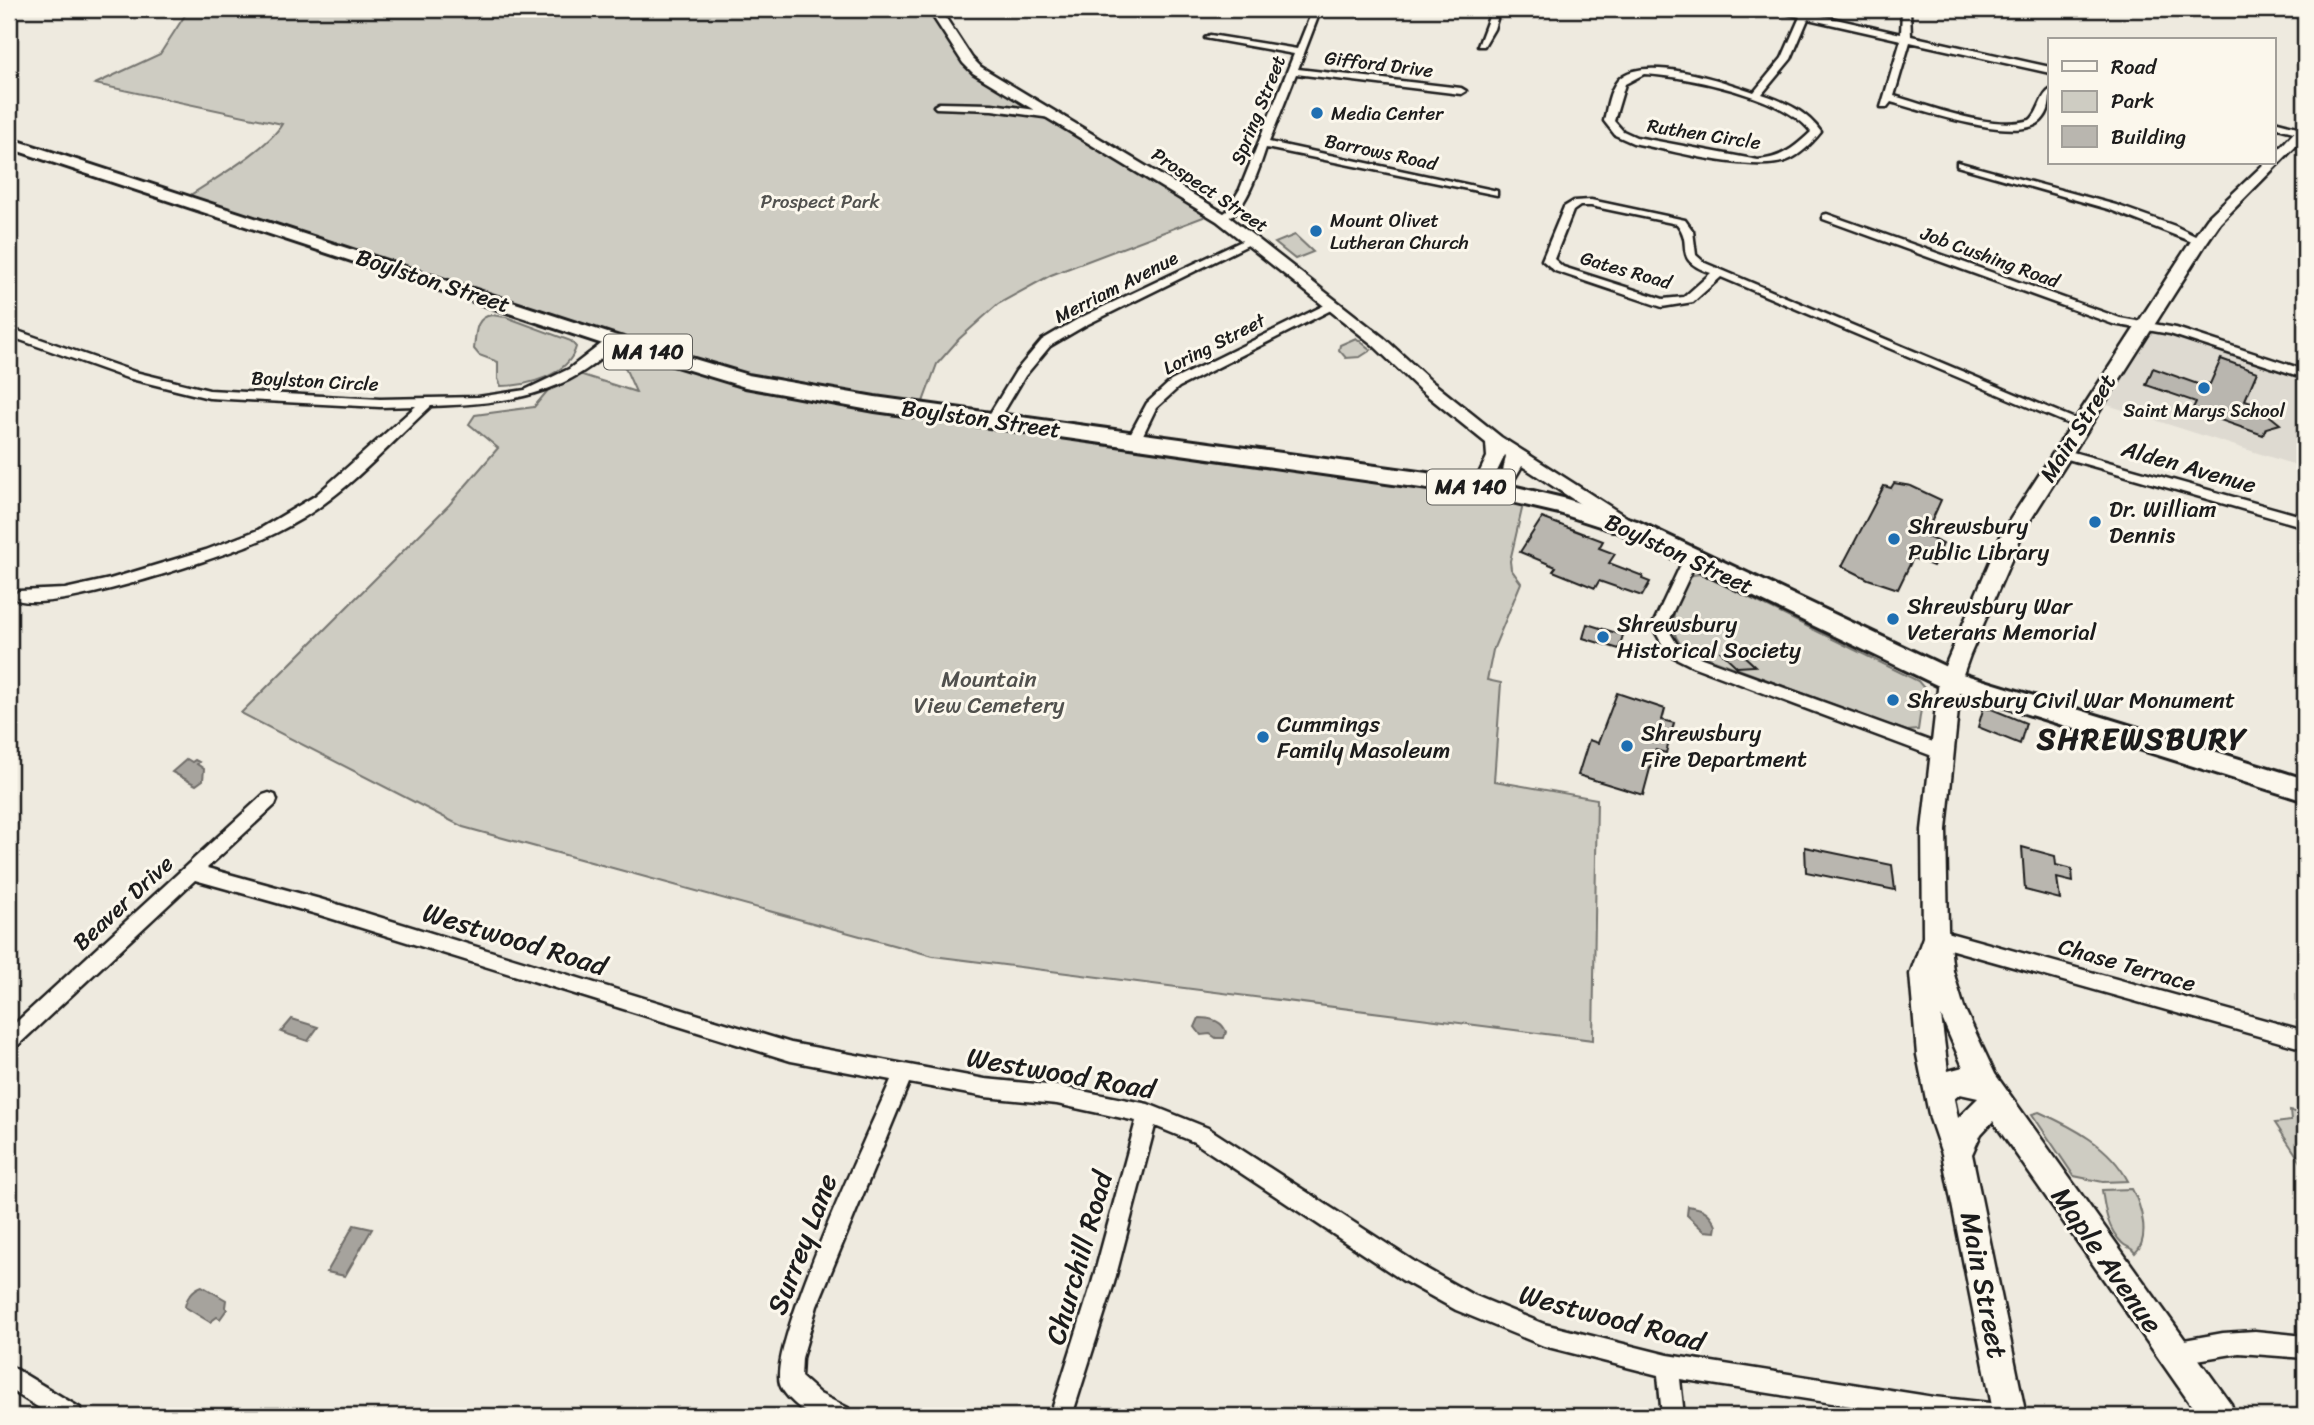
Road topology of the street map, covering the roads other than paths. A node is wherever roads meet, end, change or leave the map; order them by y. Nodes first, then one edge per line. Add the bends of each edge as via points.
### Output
1 (934, 9) edge
2 (1317, 9) edge
3 (1496, 9) edge
4 (1774, 9) edge
5 (1906, 9) edge
6 (1805, 15) junction
7 (1210, 38) dead end
8 (1906, 38) junction
9 (1480, 44) dead end
10 (1300, 52) junction
11 (2048, 70) edge
12 (1293, 71) junction
13 (1007, 90) junction
14 (1461, 91) dead end
15 (1756, 96) junction
16 (2048, 97) edge
17 (939, 106) dead end
18 (992, 107) junction
19 (1051, 115) junction
20 (2276, 124) edge
21 (2304, 131) edge
22 (9, 143) edge
23 (1262, 144) junction
24 (2276, 159) edge
25 (1961, 164) dead end
26 (2271, 164) edge
27 (1493, 193) dead end
28 (1827, 217) dead end
29 (1222, 218) junction
30 (1250, 241) junction
31 (2199, 241) junction
32 (1719, 272) junction
33 (1333, 305) junction
34 (2142, 327) junction
35 (9, 332) edge
36 (613, 341) junction
37 (2305, 374) edge
38 (428, 402) junction
39 (992, 420) junction
40 (2081, 424) junction
41 (1134, 440) junction
42 (1495, 441) junction
43 (2062, 453) junction
44 (1515, 454) junction
45 (1490, 489) junction
46 (2305, 522) edge
47 (1629, 527) junction
48 (1691, 558) junction
49 (12, 599) edge
50 (1950, 680) junction
51 (1941, 752) junction
52 (2305, 790) edge
53 (269, 800) dead end
54 (194, 872) junction
55 (1936, 937) junction
56 (2305, 1040) edge
57 (9, 1041) edge
58 (903, 1074) junction
59 (1991, 1093) junction
60 (1940, 1094) junction
61 (1148, 1114) junction
62 (1957, 1154) junction
63 (2305, 1347) edge
64 (2173, 1353) junction
65 (1668, 1366) junction
66 (9, 1376) edge
67 (72, 1416) edge
68 (839, 1416) edge
69 (1062, 1416) edge
70 (1672, 1416) edge
71 (2009, 1416) edge
72 (2219, 1416) edge

1 - 13 street, Prospect Street via 967,60
2 - 10 street, Spring Street
3 - 9 street
4 - 6 street
5 - 8 street
6 - 8 street
6 - 15 street via 1786,59
7 - 10 street
8 - 11 street
8 - 16 street via 1886,102 2010,127 2035,122
10 - 12 street, Spring Street
12 - 14 street, Gifford Drive
12 - 23 street, Spring Street
13 - 18 street
13 - 19 street, Prospect Street
15 - 15 street, Ruthen Circle via 1677,73 1644,71 1620,82 1609,121 1626,138 1658,146 1758,163 1785,159 1815,132 1814,124 1798,112
17 - 18 street
18 - 19 street
19 - 29 street, Prospect Street
20 - 21 street
21 - 24 main road, Main Street
22 - 36 main road, Boylston Street / MA 140
23 - 27 street, Barrows Road
23 - 29 street, Spring Street via 1245,189 1231,213
25 - 31 street
26 - 31 main road, Main Street
28 - 34 street, Job Cushing Road
29 - 30 street, Prospect Street
30 - 33 street, Prospect Street
30 - 39 street, Merriam Avenue via 1046,343
31 - 34 main road, Main Street
32 - 32 street, Gates Road via 1693,260 1690,234 1681,222 1584,202 1568,209 1548,260 1579,277 1676,304 1693,298
32 - 40 street, Gates Road
33 - 41 street, Loring Street via 1175,384 1151,406
33 - 42 street, Prospect Street
34 - 37 street, Job Cushing Road via 2172,331
34 - 40 main road, Main Street
35 - 38 street, Boylston Circle via 163,385 209,394
36 - 38 street, Boylston Circle via 573,372 538,390 478,401
36 - 39 main road, Boylston Street / MA 140 via 745,381
38 - 49 street via 332,489 282,524 217,553 100,587
39 - 41 main road, Boylston Street / MA 140
40 - 43 main road, Main Street
41 - 45 main road, Boylston Street / MA 140
42 - 44 street, Prospect Street
42 - 45 street
43 - 46 street, Alden Avenue
43 - 50 main road, Main Street via 2014,529
44 - 45 street via 1512,472
44 - 47 street, Prospect Street
45 - 47 main road, Boylston Street / MA 140
47 - 48 main road, Boylston Street / MA 140
48 - 50 main road, Boylston Street / MA 140
48 - 51 street via 1658,626 1673,650
50 - 51 main road, Main Street
50 - 52 main road, MA 140
51 - 55 main road, Main Street via 1934,830
53 - 54 street, Beaver Drive
54 - 57 street, Beaver Drive
54 - 58 street, Westwood Road via 791,1052
55 - 56 street, Chase Terrace
55 - 59 main road, Main Street via 1951,1009
55 - 60 main road, Main Street via 1923,974
58 - 61 street, Westwood Road via 1057,1095
58 - 68 street, Surrey Lane via 806,1306 791,1359 790,1381 824,1411
59 - 60 main road via 1962,1080 1948,1084
59 - 62 main road via 1966,1129
59 - 64 main road, Maple Avenue
60 - 62 main road, Main Street
61 - 65 street, Westwood Road via 1201,1135 1410,1272 1464,1302 1544,1335
61 - 69 street, Churchill Road
62 - 71 main road, Main Street
63 - 64 street via 2272,1341 2215,1342
64 - 72 main road, Maple Avenue
65 - 70 street
65 - 71 street, Westwood Road
66 - 67 street

